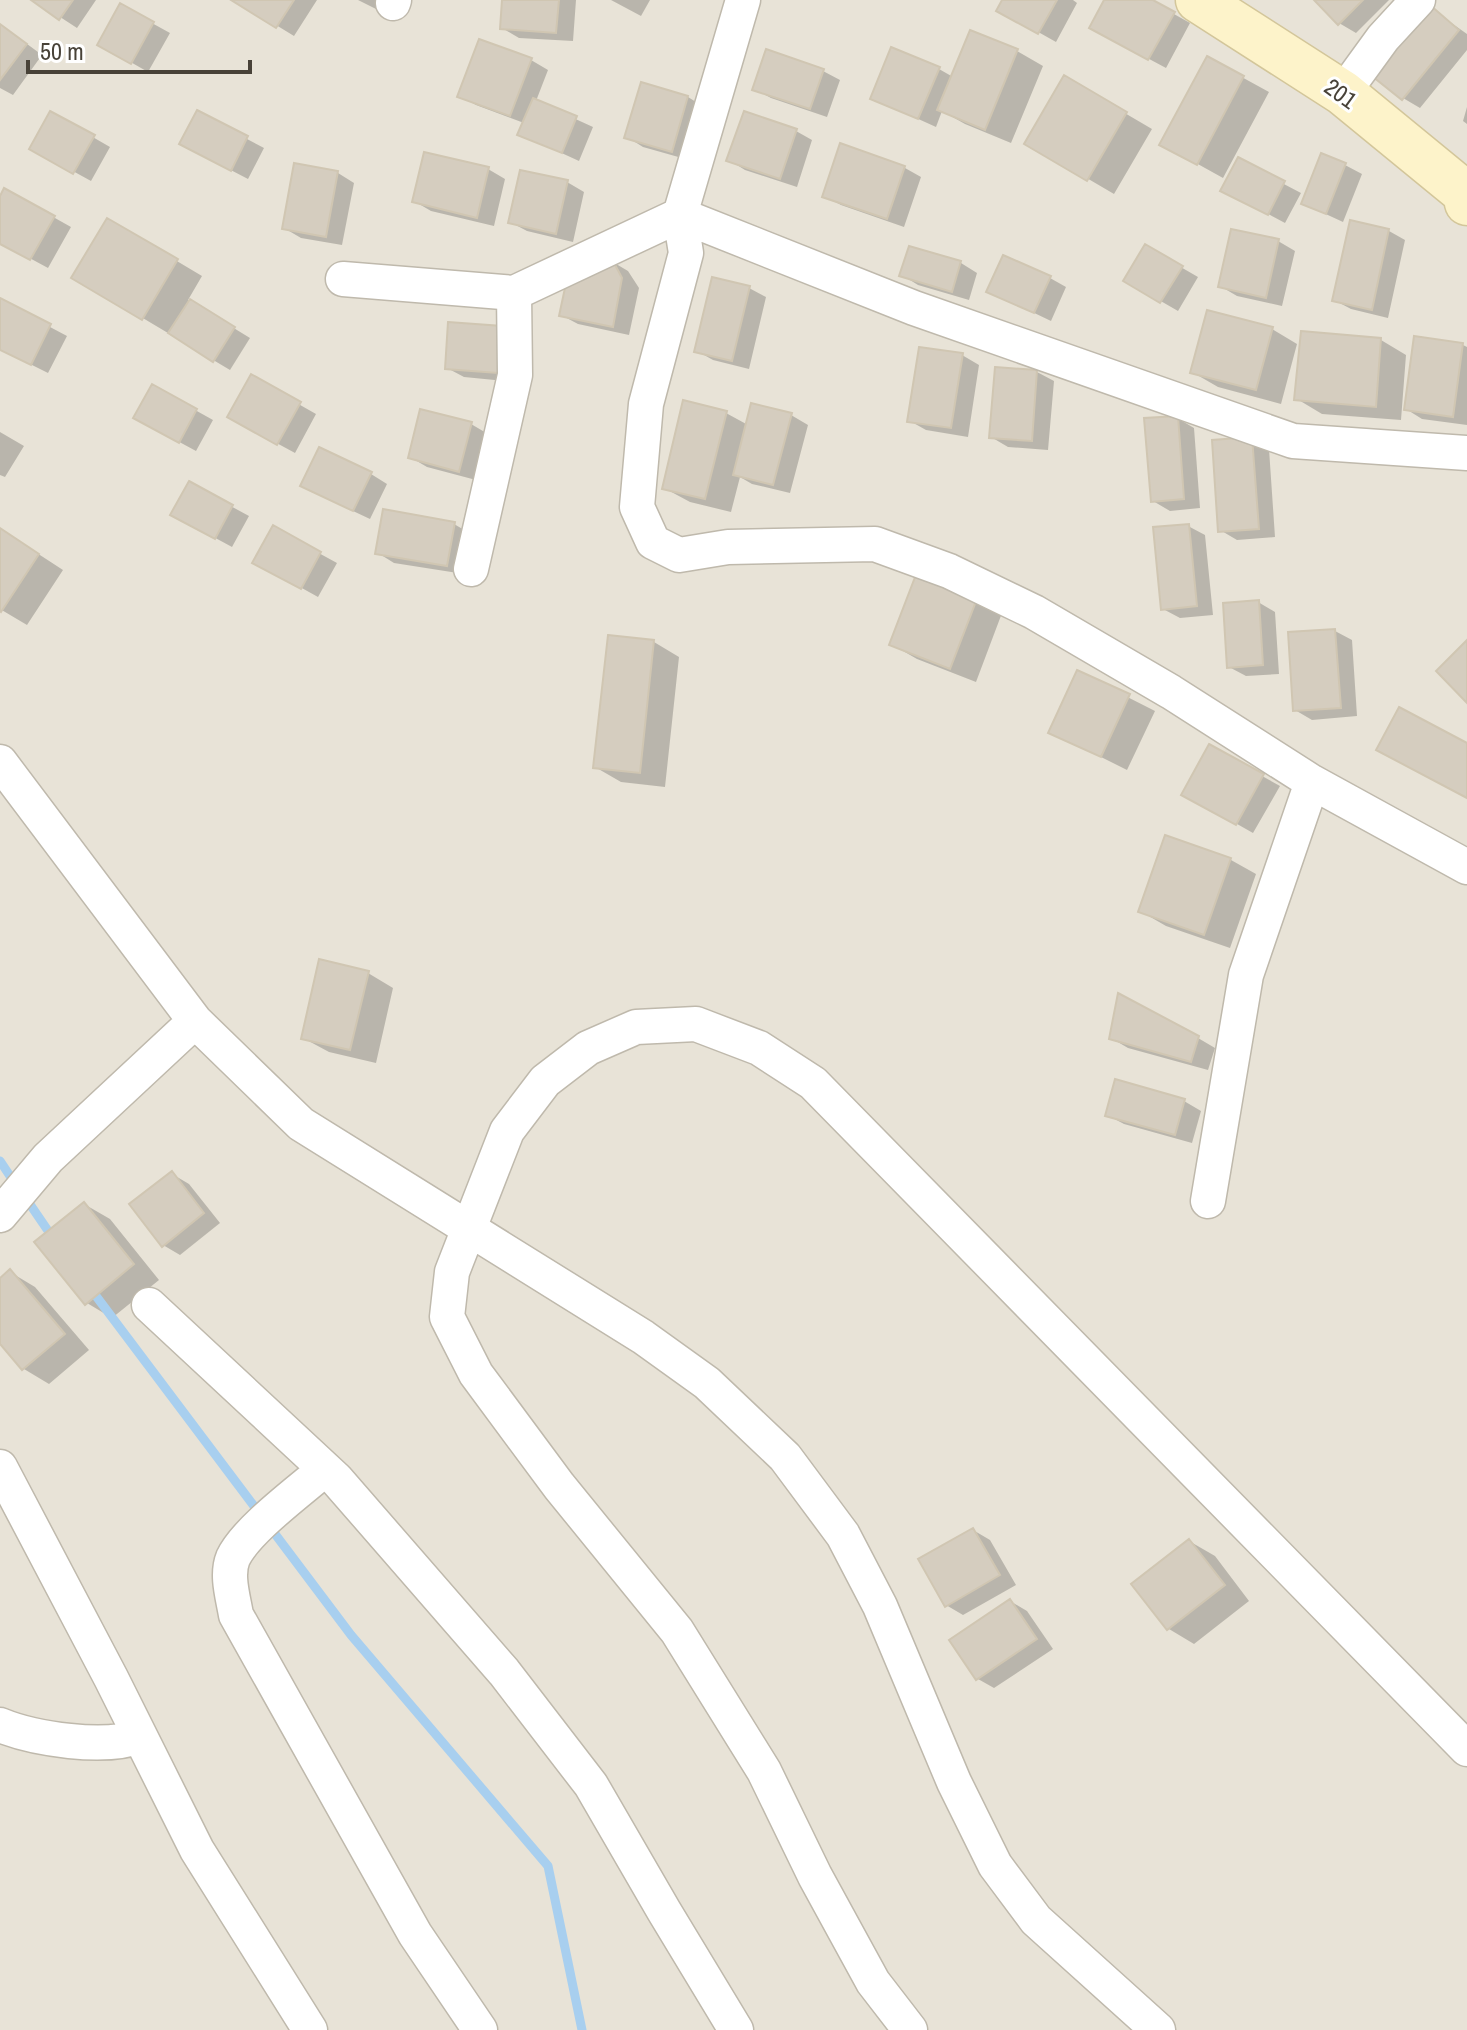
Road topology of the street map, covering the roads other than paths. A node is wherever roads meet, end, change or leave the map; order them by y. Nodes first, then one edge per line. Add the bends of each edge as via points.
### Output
1 (743, 0) edge
2 (1198, 0) edge
3 (1418, 0) edge
4 (1343, 93) junction
5 (1466, 197) edge
6 (680, 215) junction
7 (343, 279) dead end
8 (514, 293) junction
9 (1467, 453) edge
10 (471, 569) dead end
11 (0, 762) edge
12 (1312, 782) junction
13 (1467, 867) edge
14 (195, 1021) junction
15 (1208, 1201) dead end
16 (0, 1215) edge
17 (469, 1231) junction
18 (149, 1305) dead end
19 (0, 1467) edge
20 (325, 1469) junction
21 (0, 1725) edge
22 (140, 1736) junction
23 (1467, 1749) edge
24 (310, 2030) edge
25 (480, 2030) edge
26 (736, 2030) edge
27 (910, 2030) edge
28 (1158, 2030) edge

1 - 6 street
2 - 4 street, 201
3 - 4 street
4 - 5 street, 201
6 - 8 street
6 - 9 street via 914,308 1293,441
6 - 12 street via 686,253 646,404 637,507 653,542 679,555 728,547 875,544 934,565 1034,612
7 - 8 street
8 - 10 street via 515,375
11 - 14 street
12 - 13 street
12 - 15 street via 1246,975
14 - 16 street via 48,1158
14 - 17 street via 301,1124
17 - 23 street via 507,1131 545,1081 588,1048 636,1027 696,1024 759,1048 813,1083
17 - 27 street via 452,1272 447,1317 476,1374 677,1631 764,1771 873,1982
17 - 28 street via 643,1337 707,1383 785,1457 843,1535 880,1606 995,1865 1036,1920
18 - 20 street
19 - 22 street
20 - 25 street via 248,1537 232,1559 236,1615 415,1934
20 - 26 street via 504,1672 591,1785
21 - 22 street via 86,1744
22 - 24 street via 197,1850

